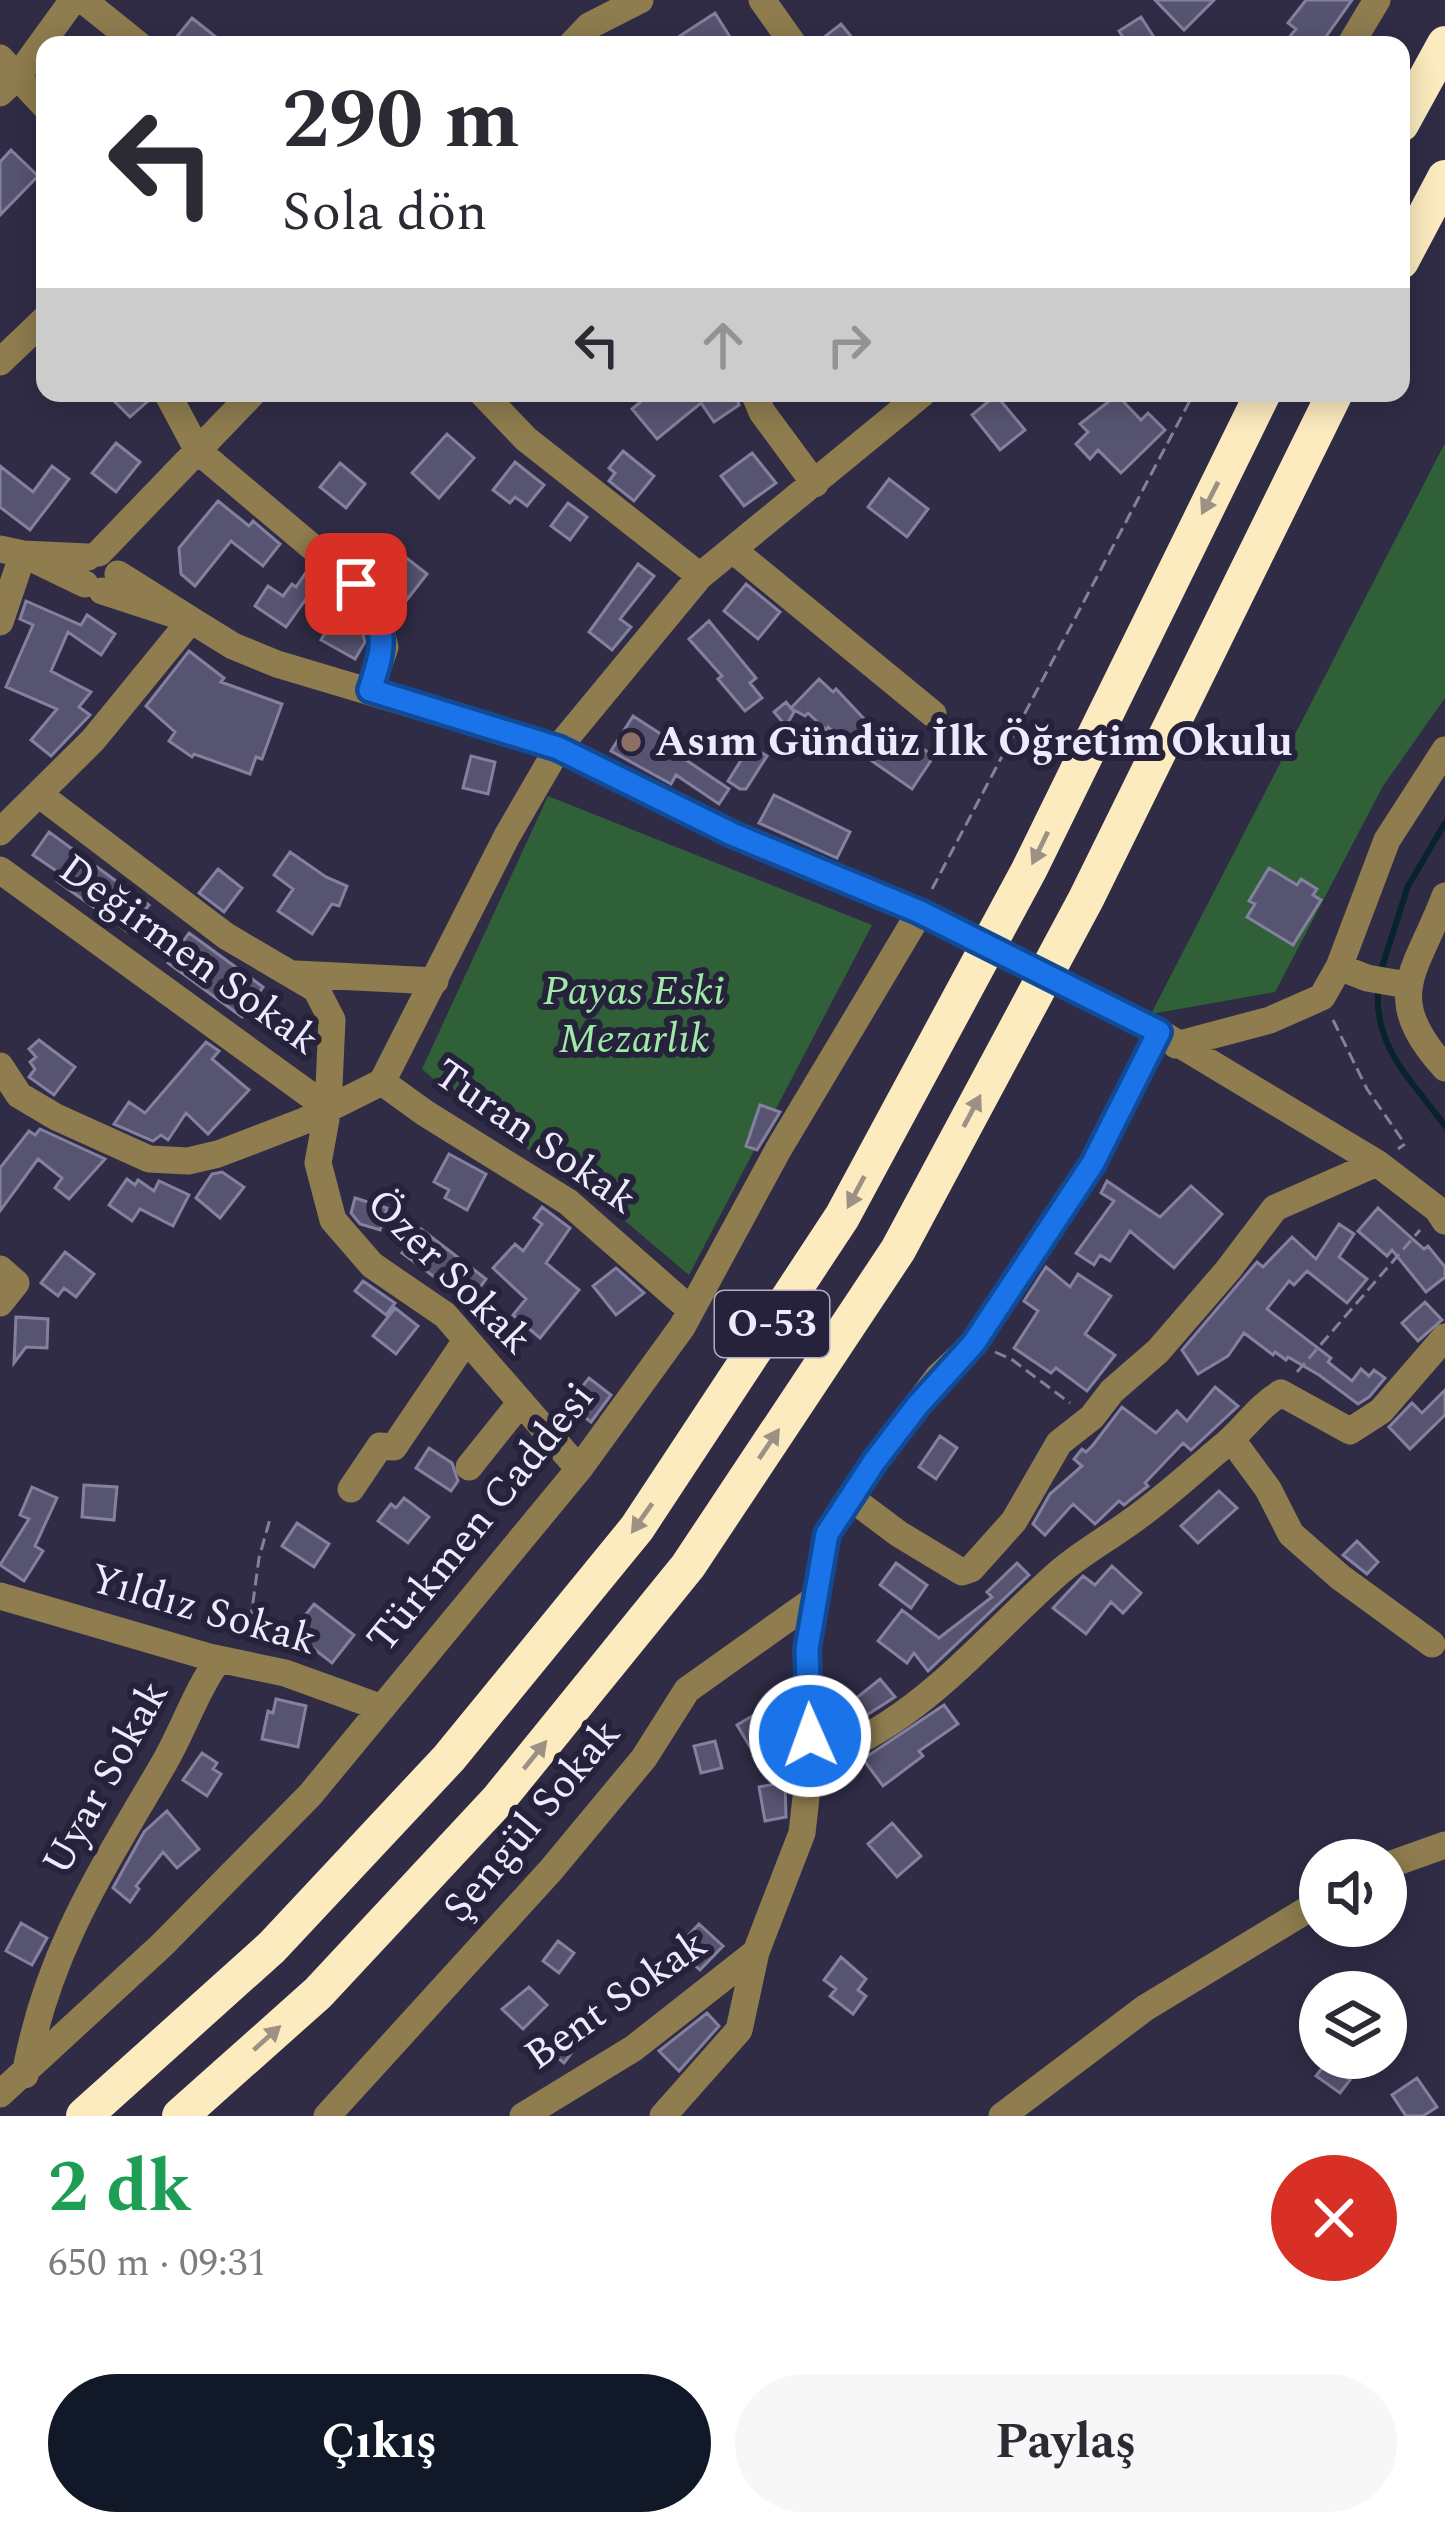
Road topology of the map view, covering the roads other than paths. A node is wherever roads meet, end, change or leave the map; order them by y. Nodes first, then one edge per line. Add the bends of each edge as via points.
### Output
1 (73, 0) edge
2 (83, 0) edge
3 (640, 0) edge
4 (762, 0) edge
5 (1377, 0) edge
6 (41, 36) edge
7 (128, 36) edge
8 (580, 36) edge
9 (788, 36) edge
10 (1355, 36) edge
11 (36, 42) edge
12 (1445, 44) edge
13 (6, 76) edge
14 (36, 99) edge
15 (1410, 108) edge
16 (1445, 178) edge
17 (1410, 244) edge
18 (36, 328) edge
19 (0, 362) edge
20 (172, 402) edge
21 (244, 402) edge
22 (491, 402) edge
23 (758, 402) edge
24 (912, 402) edge
25 (1259, 402) edge
26 (1331, 402) edge
27 (198, 451) junction
28 (815, 484) junction
29 (733, 550) junction
30 (11, 552) edge
31 (102, 571) junction
32 (700, 576) junction
33 (191, 620) junction
34 (0, 622) edge
35 (370, 690) junction
36 (933, 714) dead end
37 (558, 748) junction
38 (1445, 750) edge
39 (40, 795) junction
40 (0, 832) edge
41 (0, 870) edge
42 (1445, 896) edge
43 (920, 912) junction
44 (1339, 967) junction
45 (295, 974) junction
46 (435, 981) junction
47 (1388, 982) junction
48 (1167, 1038) junction
49 (0, 1066) edge
50 (1445, 1068) edge
51 (382, 1082) junction
52 (19, 1095) junction
53 (328, 1108) junction
54 (0, 1118) edge
55 (1377, 1163) junction
56 (1441, 1215) edge
57 (0, 1269) edge
58 (0, 1304) edge
59 (691, 1310) junction
60 (1445, 1337) edge
61 (466, 1342) junction
62 (521, 1402) junction
63 (1232, 1440) junction
64 (469, 1467) dead end
65 (579, 1469) junction
66 (351, 1489) dead end
67 (850, 1498) junction
68 (0, 1596) edge
69 (815, 1598) junction
70 (1432, 1644) dead end
71 (232, 1662) junction
72 (382, 1708) junction
73 (810, 1762) junction
74 (1445, 1845) edge
75 (1407, 1859) edge
76 (1299, 1915) edge
77 (756, 1952) junction
78 (25, 2075) junction
79 (0, 2094) edge
80 (84, 2116) edge
81 (180, 2116) edge
82 (327, 2116) edge
83 (524, 2116) edge
84 (663, 2116) edge
85 (1002, 2116) edge

1 - 6 street
2 - 7 street
3 - 8 street
4 - 9 street
5 - 10 street
11 - 13 street
12 - 15 highway
13 - 14 street
16 - 17 highway
18 - 19 street
20 - 27 street
21 - 27 street
22 - 32 street
23 - 28 street
24 - 28 street
25 -> 80 highway, O-53 via 1029,870 842,1217 637,1528 385,1827 272,1947
81 -> 26 highway, O-53 via 318,1993 498,1800 688,1566 898,1250 1087,899
27 - 31 street
27 - 35 street via 356,584 385,647
28 - 29 street
29 - 32 street
29 - 36 street
30 - 31 street
30 - 34 street
31 - 33 street
32 - 37 street
33 - 35 street via 277,664
33 - 39 street
35 - 37 street
37 - 43 street via 732,834
37 - 46 street
38 - 44 street via 1388,840
39 - 40 street
39 - 45 street via 226,936
41 - 53 street, Değirmen Sokak
42 - 47 street
43 - 48 street, bridge
43 - 59 street, Türkmen Caddesi
44 - 47 street
44 - 48 street via 1322,997 1270,1020
45 - 46 street
45 - 53 street, Özer Sokak via 329,1008
46 - 51 street
47 - 50 street
48 - 55 street
48 - 67 street via 974,1343 938,1378
49 - 52 street
51 - 53 street
51 - 59 street, Turan Sokak via 568,1202
52 - 53 street via 149,1159 188,1161
52 - 54 street
53 - 61 street, Özer Sokak via 318,1163 333,1220 372,1265 430,1303
55 - 56 street
55 - 67 street via 1275,1208 1158,1351 1059,1443 1014,1521 971,1569 938,1559
57 - 58 street via 16,1283
59 - 65 street, Türkmen Caddesi
60 - 63 street via 1381,1412 1350,1431 1281,1393
61 - 62 street, Özer Sokak
61 - 66 street via 394,1447 380,1446
62 - 64 street
62 - 65 street, Özer Sokak
63 - 70 street via 1291,1534
63 - 73 street via 1054,1577 915,1706 852,1748
65 - 72 street, Türkmen Caddesi
67 - 69 street via 827,1534
68 - 71 street, Yıldız Sokak
69 - 73 street via 807,1649
69 - 82 street, Şengül Sokak via 687,1690 644,1758 551,1870
71 - 72 street, Yıldız Sokak
71 - 78 street, Uyar Sokak via 101,1865 46,1986
72 - 78 street, Türkmen Caddesi via 310,1796
73 - 77 street via 802,1833
74 - 75 street
76 - 85 street via 1145,2008
77 - 83 street, Bent Sokak via 634,2048
77 - 84 street via 739,2030
78 - 79 street, Türkmen Caddesi

